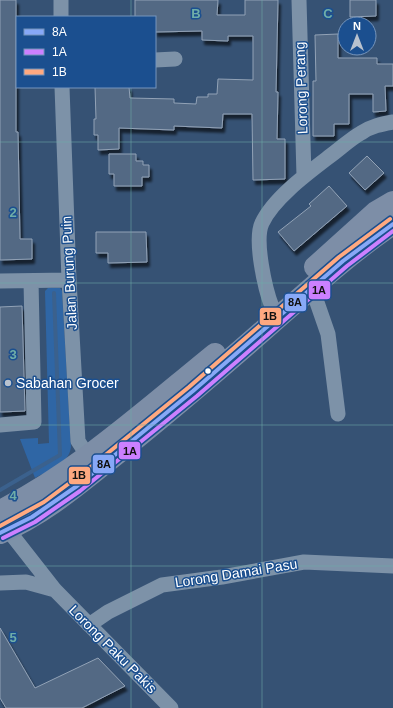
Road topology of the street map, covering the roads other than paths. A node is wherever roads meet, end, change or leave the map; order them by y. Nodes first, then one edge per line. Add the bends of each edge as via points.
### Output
1 (61, 0) edge
2 (299, 0) edge
3 (61, 16) edge
4 (175, 59) dead end
5 (156, 60) edge
6 (62, 88) edge
7 (393, 122) edge
8 (304, 176) junction
9 (393, 202) edge
10 (393, 224) edge
11 (69, 280) junction
12 (0, 281) edge
13 (31, 281) junction
14 (312, 288) junction
15 (272, 307) junction
16 (338, 414) dead end
17 (0, 425) edge
18 (88, 455) junction
19 (2, 526) edge
20 (24, 550) junction
21 (393, 566) edge
22 (0, 582) edge
23 (55, 590) junction
24 (89, 624) junction
25 (171, 708) edge

1 - 3 street
2 - 8 street, Lorong Perang
4 - 5 street
6 - 11 street, Jalan Burung Puin
7 - 8 street via 376,125 361,133
8 - 15 street via 280,198 262,223 261,268
9 - 15 main road via 376,212
10 - 14 main road via 373,237
11 - 13 street
11 - 18 street, Jalan Burung Puin via 78,441
12 - 13 street
13 - 17 street via 34,422
14 - 16 street via 328,334
14 - 19 main road via 186,398 49,508
15 - 18 main road
18 - 19 main road via 51,482
19 - 20 street, Lorong Paku Pakis
20 - 22 street, Lorong Paku Pakis via 26,572
20 - 23 street, Lorong Paku Pakis
21 - 24 street, Lorong Damai Pasu via 304,562 162,585
22 - 23 street, Lorong Paku Pakis via 26,582
23 - 24 street, Lorong Paku Pakis
24 - 25 street, Lorong Paku Pakis

